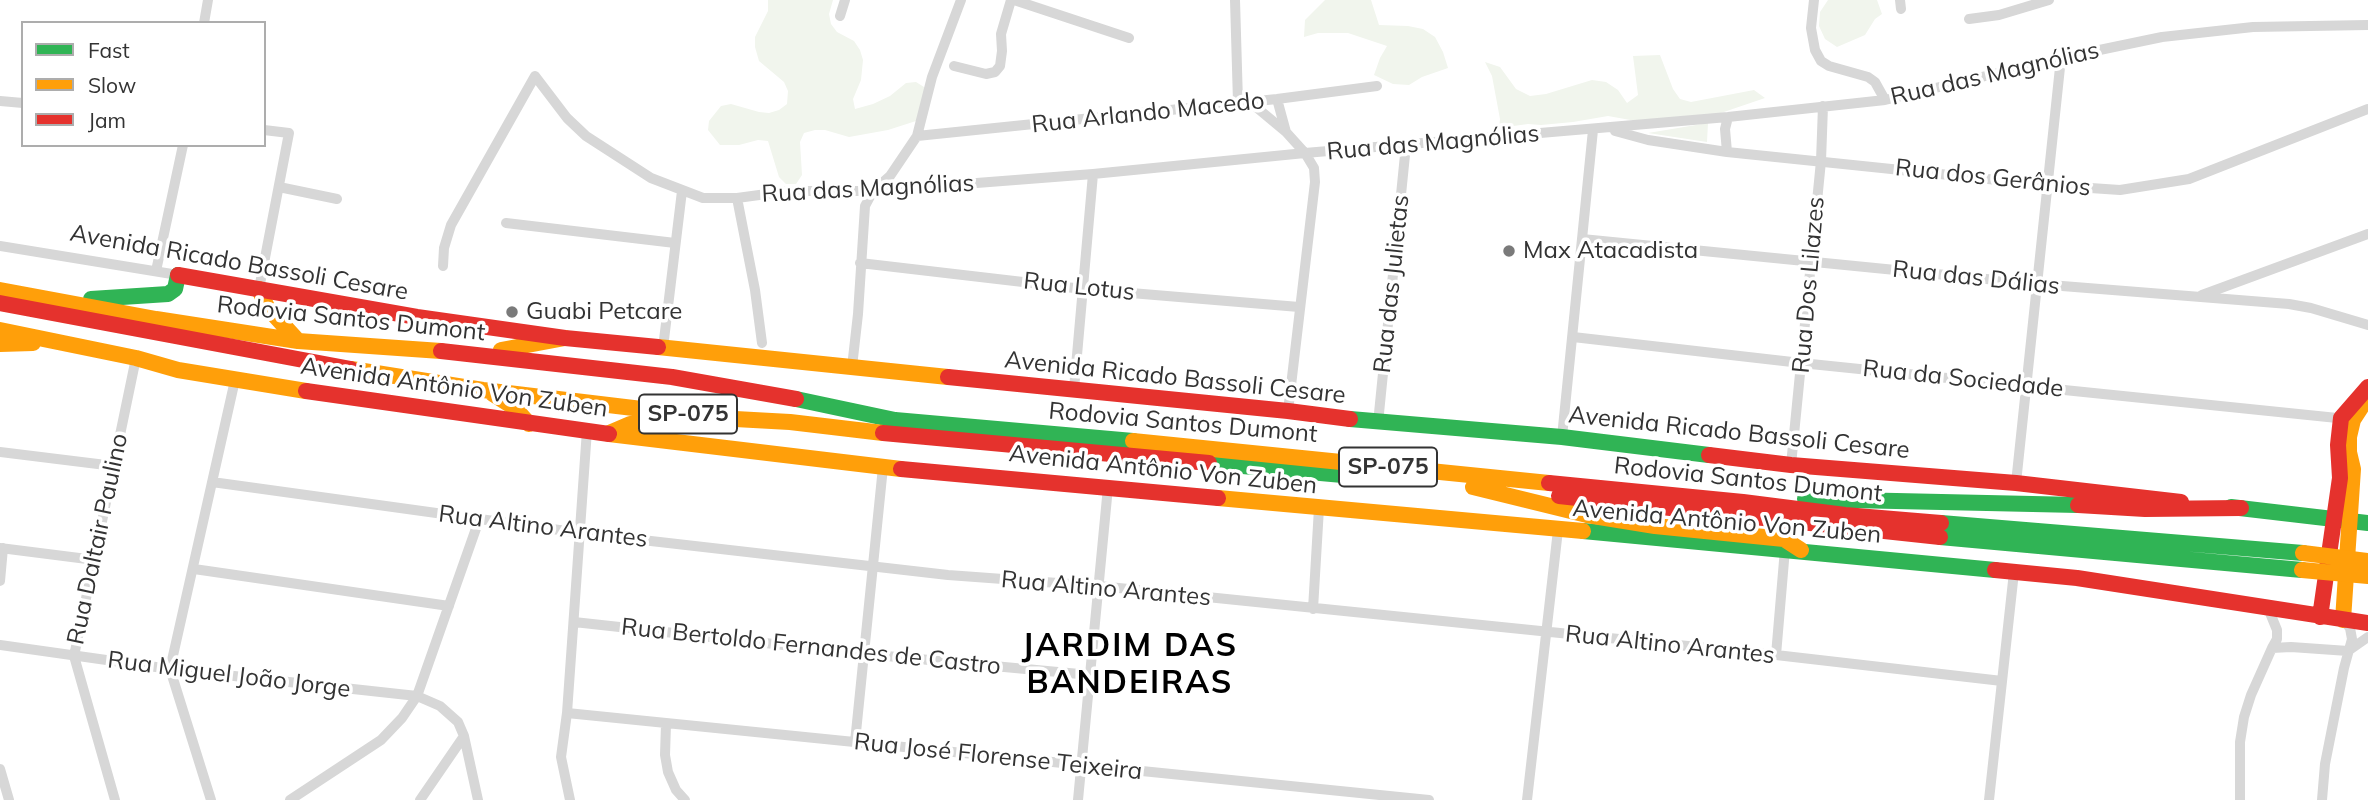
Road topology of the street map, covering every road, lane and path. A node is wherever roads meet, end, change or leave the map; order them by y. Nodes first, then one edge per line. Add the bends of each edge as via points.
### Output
1 (208, 0) edge
2 (845, 0) edge
3 (961, 0) edge
4 (1012, 0) edge
5 (1235, 0) edge
6 (1814, 0) edge
7 (2049, 0) edge
8 (840, 16) dead end
9 (1969, 19) dead end
10 (204, 21) edge
11 (2368, 25) edge
12 (1129, 38) dead end
13 (2061, 58) junction
14 (954, 66) dead end
15 (1377, 86) dead end
16 (1278, 99) junction
17 (1885, 100) junction
18 (0, 101) edge
19 (1244, 102) junction
20 (21, 103) edge
21 (1823, 106) junction
22 (2368, 109) edge
23 (1728, 117) junction
24 (1606, 129) junction
25 (266, 130) edge
26 (1593, 130) junction
27 (1286, 132) junction
28 (917, 136) junction
29 (1406, 145) junction
30 (183, 147) edge
31 (1727, 152) junction
32 (1305, 153) junction
33 (1821, 161) junction
34 (1093, 174) junction
35 (2046, 185) junction
36 (279, 187) junction
37 (682, 191) junction
38 (873, 191) junction
39 (737, 198) junction
40 (337, 199) dead end
41 (506, 223) dead end
42 (2368, 234) edge
43 (1582, 239) junction
44 (675, 243) junction
45 (0, 246) edge
46 (1811, 261) junction
47 (860, 263) junction
48 (443, 266) dead end
49 (156, 271) junction
50 (178, 275) junction
51 (2036, 284) junction
52 (0, 289) edge
53 (259, 289) junction
54 (1083, 289) junction
55 (2196, 298) junction
56 (60, 301) junction
57 (0, 303) edge
58 (1299, 307) junction
59 (2368, 325) edge
60 (0, 330) edge
61 (1573, 337) junction
62 (565, 338) junction
63 (298, 341) junction
64 (60, 342) junction
65 (762, 343) dead end
66 (0, 344) edge
67 (663, 348) junction
68 (476, 353) junction
69 (136, 358) junction
70 (1801, 363) junction
71 (852, 367) junction
72 (235, 380) junction
73 (2027, 385) junction
74 (2368, 387) edge
75 (1074, 389) junction
76 (483, 390) junction
77 (2368, 399) edge
78 (1288, 411) junction
79 (699, 416) junction
80 (2347, 419) junction
81 (1378, 423) junction
82 (529, 424) junction
83 (587, 430) junction
84 (609, 433) junction
85 (1562, 437) junction
86 (0, 452) edge
87 (1791, 465) junction
88 (114, 466) junction
89 (883, 467) junction
90 (212, 482) junction
91 (2016, 483) junction
92 (1108, 487) junction
93 (1473, 487) junction
94 (1743, 502) junction
95 (1319, 508) junction
96 (2241, 508) junction
97 (2333, 519) junction
98 (479, 520) junction
99 (2350, 521) junction
100 (2368, 523) edge
101 (1558, 530) junction
102 (581, 533) junction
103 (2, 548) edge
104 (1793, 549) junction
105 (95, 560) junction
106 (2368, 561) edge
107 (872, 566) junction
108 (194, 569) junction
109 (2014, 572) junction
110 (2368, 576) edge
111 (0, 581) edge
112 (1098, 586) junction
113 (449, 606) junction
114 (1313, 608) junction
115 (2268, 608) junction
116 (2320, 617) junction
117 (2343, 620) junction
118 (574, 622) junction
119 (2368, 623) edge
120 (1546, 633) junction
121 (2368, 637) edge
122 (0, 645) edge
123 (2272, 648) junction
124 (2348, 651) junction
125 (865, 654) junction
126 (1776, 655) junction
127 (74, 656) junction
128 (170, 669) junction
129 (1090, 675) junction
130 (2002, 681) junction
131 (417, 696) junction
132 (567, 713) junction
133 (666, 724) junction
134 (464, 736) junction
135 (855, 742) junction
136 (1081, 765) junction
137 (0, 769) edge
138 (9, 800) edge
139 (115, 800) edge
140 (211, 800) edge
141 (290, 800) edge
142 (420, 800) edge
143 (478, 800) edge
144 (570, 800) edge
145 (685, 800) edge
146 (1078, 800) edge
147 (1429, 800) edge
148 (1527, 800) edge
149 (1989, 800) edge
150 (2240, 800) edge
151 (2322, 800) edge

1 - 10 street
2 - 8 street
3 - 28 street via 932,77
4 - 12 street
4 - 14 street via 995,72
5 - 19 street
6 - 17 street via 1811,28 1821,61 1868,77
7 - 9 street
11 - 13 street, Rua das Magnólias via 2202,32
13 - 17 street, Rua das Magnólias
13 - 35 street
15 - 16 street, Rua Arlando Macedo
16 - 19 street, Rua Arlando Macedo
16 - 27 street
17 - 21 street, Rua das Magnólias
18 - 20 street
19 - 27 street
19 - 28 street, Rua Arlando Macedo
21 - 23 street, Rua das Magnólias
21 - 33 street, Rua Dos Lilazes
22 - 35 street, Rua dos Gerânios via 2189,179 2120,190
23 - 24 street, Rua das Magnólias
23 - 31 street
24 - 26 street, Rua das Magnólias
24 - 31 street, Rua dos Gerânios
25 - 36 street via 289,133
26 - 29 street, Rua das Magnólias
26 - 43 street
27 - 32 street
28 - 38 street via 890,176
29 - 32 street, Rua das Magnólias
29 - 81 street, Rua das Julietas
30 - 49 street
31 - 33 street, Rua dos Gerânios
32 - 34 street, Rua das Magnólias
32 - 58 street via 1314,167 1315,182
33 - 35 street, Rua dos Gerânios
33 - 46 street, Rua Dos Lilazes
34 - 38 street, Rua das Magnólias
34 - 54 street
35 - 51 street
36 - 40 street
36 - 53 street
37 - 39 street, Rua das Magnólias via 703,198
37 - 44 street
37 - 48 street, Rua das Magnólias via 651,178 586,136 535,76 451,225
38 - 39 street, Rua das Magnólias via 789,191
38 - 47 street via 865,206
39 - 65 street
41 - 44 street
42 - 55 street
43 - 46 street, Rua das Dálias
43 - 61 street
44 - 67 street
45 - 49 street, Avenida Ricado Bassoli Cesare
46 - 51 street, Rua das Dálias
46 - 70 street, Rua Dos Lilazes
47 - 54 street, Rua Lotus
47 - 71 street
49 - 50 street, Avenida Ricado Bassoli Cesare
50 - 53 main road, Avenida Ricado Bassoli Cesare
50 - 56 main road via 175,289 165,295
51 - 55 street, Rua das Dálias
51 - 73 street
52 - 56 main road, Rodovia Santos Dumont / SP-075
53 - 62 main road, Avenida Ricado Bassoli Cesare
53 - 63 main road via 267,307
54 - 58 street, Rua Lotus
54 - 75 street
55 - 59 street, Rua das Dálias via 2289,304
56 - 63 main road, Rodovia Santos Dumont / SP-075
57 - 76 main road, Rodovia Santos Dumont / SP-075 via 316,364
58 - 78 street
60 - 64 main road, Avenida Antônio Von Zuben
61 - 70 street, Rua da Sociedade
61 - 85 street
62 - 67 main road, Avenida Ricado Bassoli Cesare
62 - 68 main road
63 - 68 main road, Rodovia Santos Dumont / SP-075
64 - 66 main road
64 - 69 main road, Avenida Antônio Von Zuben
67 - 71 main road, Avenida Ricado Bassoli Cesare
68 - 94 main road, Rodovia Santos Dumont / SP-075 via 754,390 895,420
69 - 72 main road, Avenida Antônio Von Zuben
69 - 88 street, Rua Daltair Paulino
70 - 73 street, Rua da Sociedade
70 - 87 street, Rua Dos Lilazes
71 - 75 main road, Avenida Ricado Bassoli Cesare
72 - 82 main road, Avenida Antônio Von Zuben
72 - 90 street
73 - 80 street, Rua da Sociedade
73 - 91 street
74 - 80 main road
75 - 78 main road, Avenida Ricado Bassoli Cesare
76 - 79 main road, Rodovia Santos Dumont / SP-075
76 - 82 main road via 507,402
77 - 80 main road
78 - 81 main road, Avenida Ricado Bassoli Cesare
79 - 84 main road via 652,419
79 - 93 main road, Rodovia Santos Dumont / SP-075
80 - 97 main road via 2338,445 2340,478
80 - 99 main road via 2353,469
81 - 85 main road, Avenida Ricado Bassoli Cesare
82 - 83 main road, Avenida Antônio Von Zuben
83 - 84 main road, Avenida Antônio Von Zuben
83 - 102 street
84 - 89 main road, Avenida Antônio Von Zuben
85 - 87 main road, Avenida Ricado Bassoli Cesare
86 - 88 street
87 - 91 main road, Avenida Ricado Bassoli Cesare
88 - 105 street, Rua Daltair Paulino
89 - 92 main road, Avenida Antônio Von Zuben
89 - 107 street
90 - 98 street, Rua Altino Arantes
90 - 108 street
91 - 96 main road, Avenida Ricado Bassoli Cesare
92 - 95 main road, Avenida Antônio Von Zuben
92 - 112 street
93 - 104 main road via 1587,515 1784,539
93 - 110 main road, Rodovia Santos Dumont / SP-075, bridge via 1849,529
94 - 96 main road via 1765,496
94 - 106 main road, Rodovia Santos Dumont / SP-075, bridge
95 - 101 main road, Avenida Antônio Von Zuben
95 - 114 street
96 - 97 main road, Avenida Ricado Bassoli Cesare
97 - 99 main road, Avenida Ricado Bassoli Cesare
97 - 116 main road
98 - 102 street, Rua Altino Arantes
98 - 113 street
99 - 100 main road, Avenida Ricado Bassoli Cesare
99 - 117 main road
101 - 104 main road, Avenida Antônio Von Zuben
101 - 120 street
102 - 107 street, Rua Altino Arantes
102 - 118 street
103 - 105 street
103 - 111 street
104 - 109 main road, Avenida Antônio Von Zuben
104 - 126 street
105 - 127 street, Rua Daltair Paulino
107 - 112 street, Rua Altino Arantes
107 - 125 street
108 - 113 street
108 - 128 street
109 - 115 main road, Avenida Antônio Von Zuben
109 - 130 street
112 - 114 street, Rua Altino Arantes
112 - 129 street
113 - 131 street
114 - 120 street, Rua Altino Arantes
115 - 116 main road, Avenida Antônio Von Zuben
115 - 123 street via 2277,630
116 - 117 main road, Avenida Antônio Von Zuben
117 - 119 main road, Avenida Antônio Von Zuben
117 - 124 street via 2353,634
118 - 125 street, Rua Bertoldo Fernandes de Castro
118 - 132 street
120 - 126 street, Rua Altino Arantes
120 - 148 street
121 - 124 street
122 - 127 street, Rua Miguel João Jorge
123 - 124 street
123 - 150 street via 2244,716
124 - 151 street
125 - 129 street, Rua Bertoldo Fernandes de Castro
125 - 135 street
126 - 130 street, Rua Altino Arantes
127 - 128 street, Rua Miguel João Jorge
127 - 139 street, Rua Daltair Paulino
128 - 131 street, Rua Miguel João Jorge
128 - 140 street
129 - 136 street
130 - 149 street
131 - 134 street via 452,715
131 - 141 street via 381,740
132 - 133 street, Rua José Florense Teixeira
132 - 144 street via 561,757
133 - 135 street, Rua José Florense Teixeira
133 - 145 street via 668,772
134 - 142 street
134 - 143 street
135 - 136 street, Rua José Florense Teixeira
136 - 146 street
136 - 147 street, Rua José Florense Teixeira
137 - 138 street

